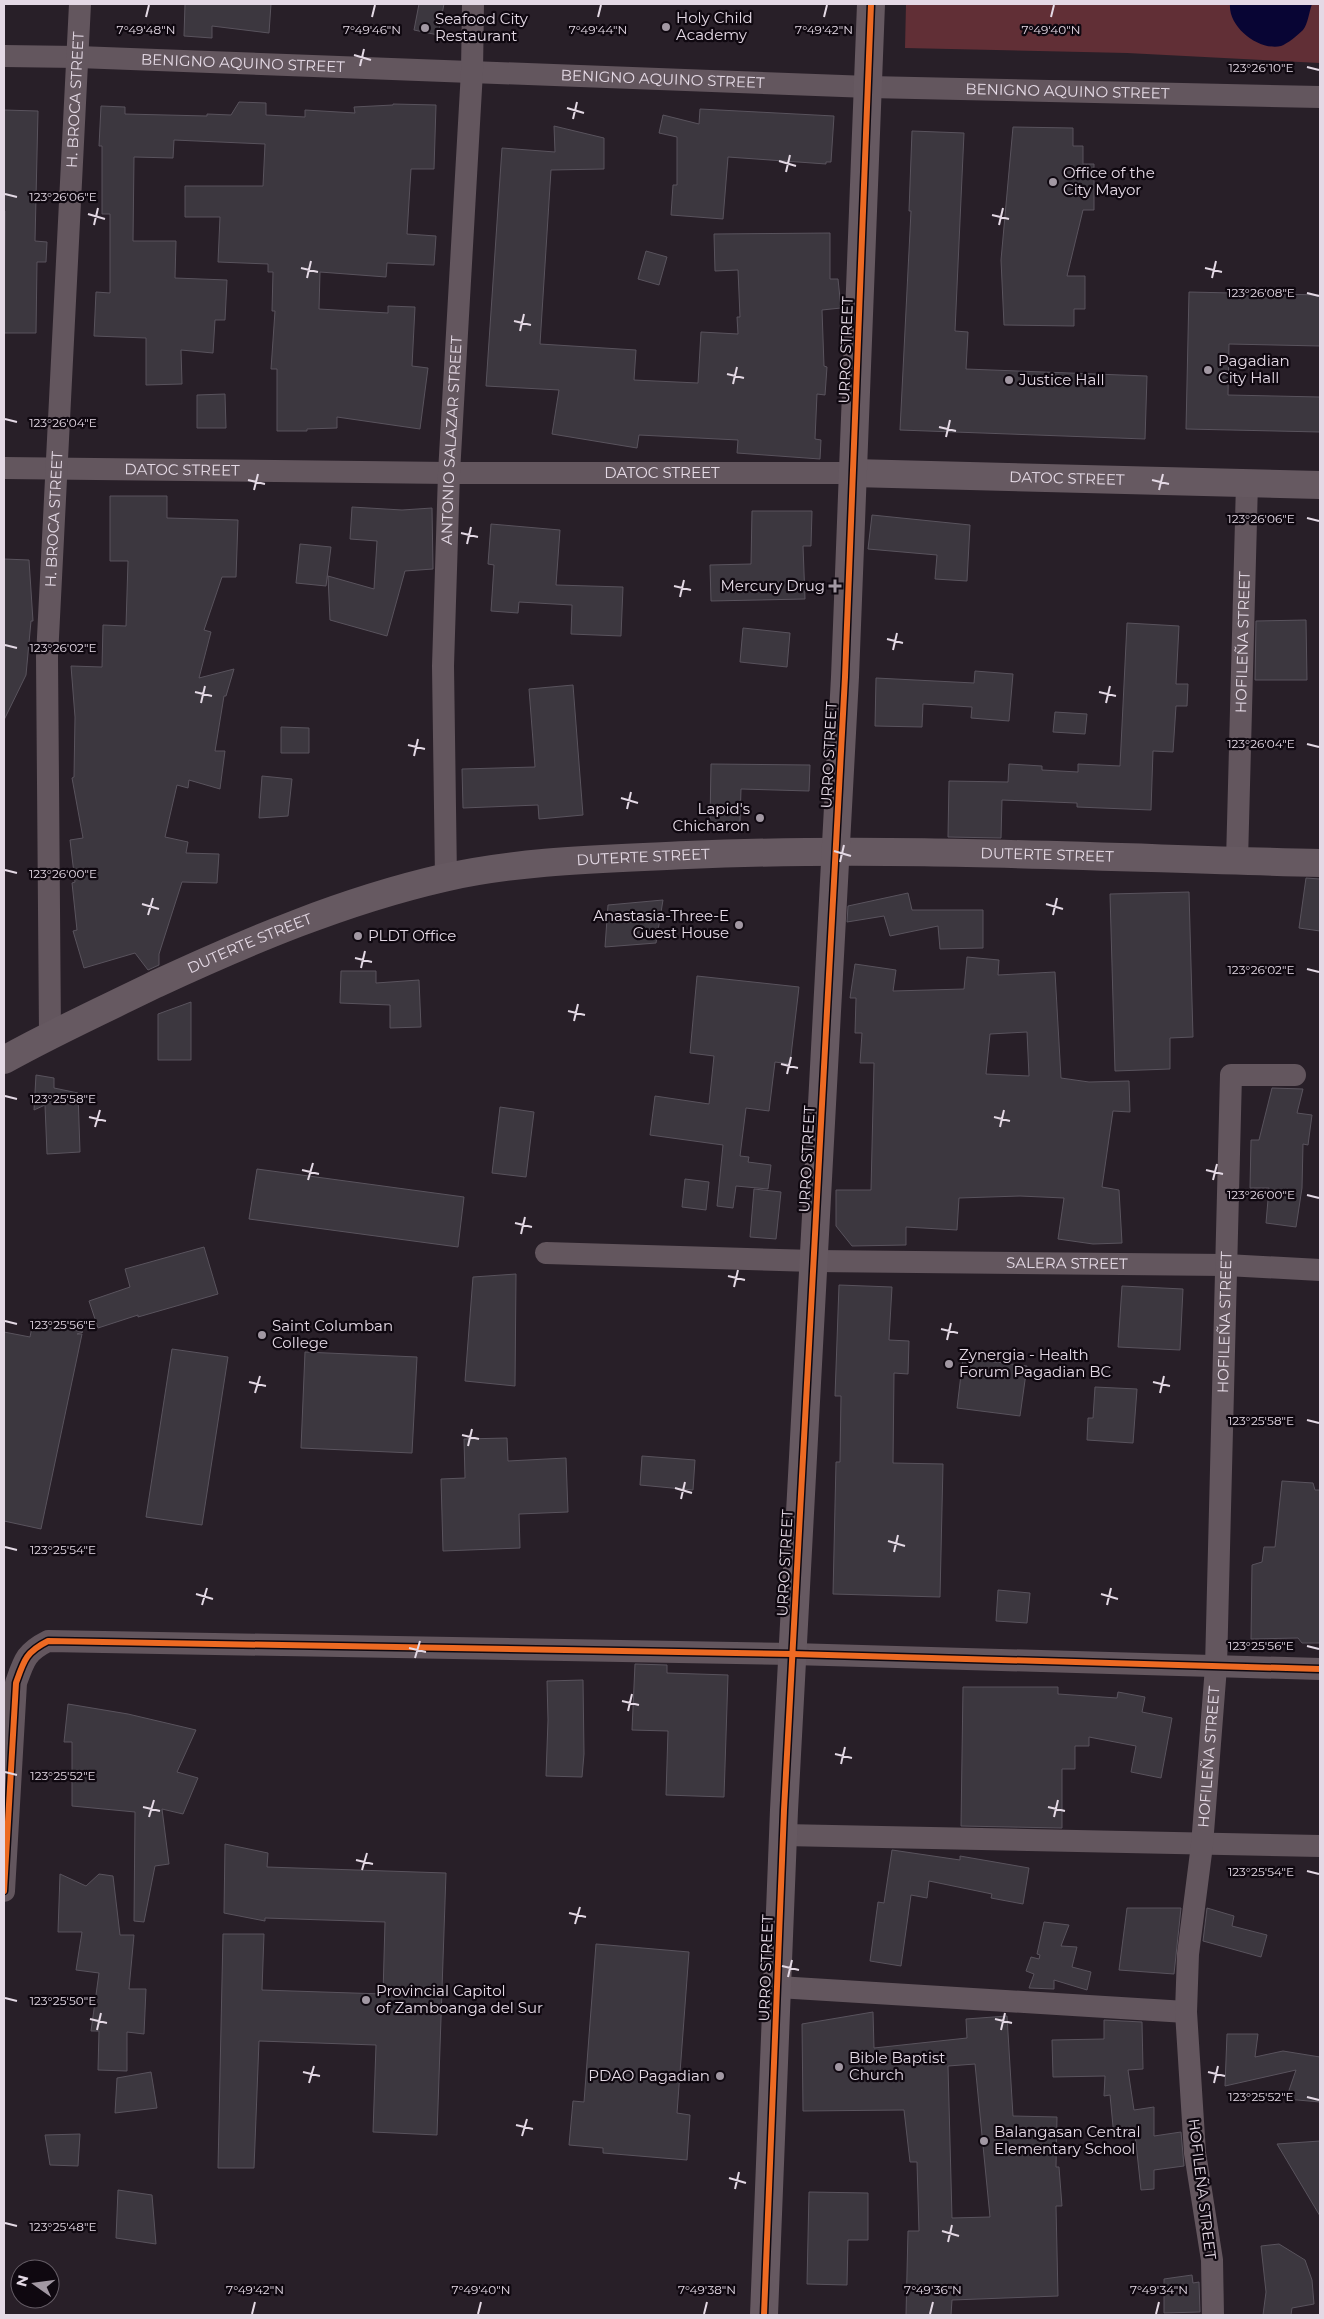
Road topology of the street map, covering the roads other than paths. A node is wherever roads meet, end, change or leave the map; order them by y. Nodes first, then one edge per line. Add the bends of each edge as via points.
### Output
1 (80, 4) edge
2 (473, 4) edge
3 (871, 4) edge
4 (4, 56) edge
5 (78, 57) junction
6 (472, 72) junction
7 (869, 86) junction
8 (1320, 96) edge
9 (4, 468) edge
10 (55, 469) junction
11 (449, 473) junction
12 (854, 473) junction
13 (1247, 483) junction
14 (1320, 485) edge
15 (836, 851) junction
16 (1237, 861) junction
17 (1320, 863) edge
18 (446, 878) junction
19 (50, 1034) junction
20 (4, 1060) edge
21 (1296, 1075) dead end
22 (546, 1254) dead end
23 (814, 1261) junction
24 (1226, 1265) junction
25 (1320, 1270) edge
26 (793, 1654) junction
27 (1216, 1667) junction
28 (1320, 1669) edge
29 (783, 1835) junction
30 (1202, 1845) junction
31 (1320, 1846) edge
32 (4, 1891) edge
33 (778, 1987) junction
34 (1186, 2012) junction
35 (764, 2315) edge
36 (1213, 2315) edge

1 - 5 street, H. BROCA STREET
2 - 6 street, ANTONIO SALAZAR STREET
3 - 7 street, URRO STREET
4 - 5 street, BENIGNO AQUINO STREET
5 - 6 street, BENIGNO AQUINO STREET
5 - 10 street, H. BROCA STREET
6 - 7 street, BENIGNO AQUINO STREET
6 - 11 street, ANTONIO SALAZAR STREET
7 - 8 street, BENIGNO AQUINO STREET
7 - 12 street, URRO STREET
9 - 10 street, DATOC STREET
10 - 11 street, DATOC STREET
10 - 19 street, H. BROCA STREET via 47,657
11 - 12 street, DATOC STREET
11 - 18 street, ANTONIO SALAZAR STREET via 443,666
12 - 13 street, DATOC STREET
12 - 15 street, URRO STREET
13 - 14 street, DATOC STREET
13 - 16 street, HOFILEÑA STREET
15 - 16 street, DUTERTE STREET
15 - 18 street, DUTERTE STREET via 554,863 506,867
15 - 23 street, URRO STREET
16 - 17 street, DUTERTE STREET
18 - 19 street, DUTERTE STREET via 387,892 320,914 244,944
19 - 20 street, DUTERTE STREET
21 - 24 street, HOFILEÑA STREET via 1231,1075
22 - 23 street, SALERA STREET
23 - 24 street, SALERA STREET
23 - 26 street, URRO STREET
24 - 25 street, SALERA STREET
24 - 27 street, HOFILEÑA STREET
26 - 27 street
26 - 29 street, URRO STREET
26 - 32 street via 48,1641 32,1649 22,1664 16,1683
27 - 28 street
27 - 30 street, HOFILEÑA STREET
29 - 30 street
29 - 33 street, URRO STREET
30 - 31 street
30 - 34 street, HOFILEÑA STREET via 1188,1954
33 - 34 street
33 - 35 street, URRO STREET
34 - 36 street, HOFILEÑA STREET via 1195,2153 1212,2260

